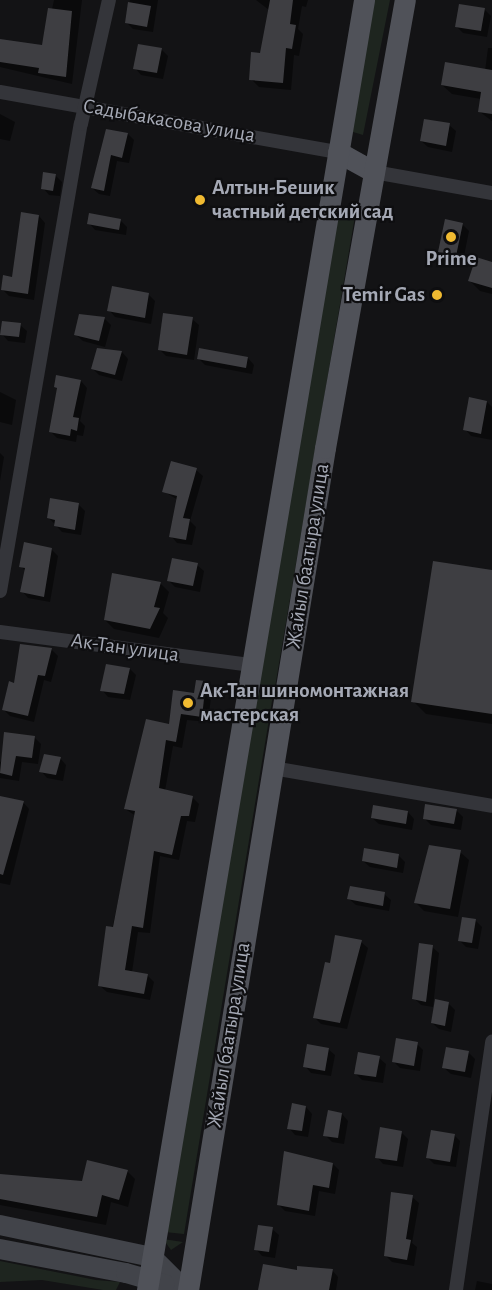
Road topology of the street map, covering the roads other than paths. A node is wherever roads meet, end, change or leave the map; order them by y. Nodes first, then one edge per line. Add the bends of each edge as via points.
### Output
1 (109, 0) edge
2 (364, 0) edge
3 (405, 0) edge
4 (0, 92) edge
5 (87, 106) junction
6 (338, 152) junction
7 (374, 172) junction
8 (492, 193) edge
9 (0, 591) edge
10 (0, 632) edge
11 (250, 665) junction
12 (273, 768) junction
13 (492, 806) edge
14 (492, 1041) edge
15 (0, 1225) edge
16 (0, 1249) edge
17 (152, 1257) junction
18 (147, 1284) edge
19 (180, 1290) edge
20 (186, 1290) edge
21 (456, 1290) edge

1 - 5 street
2 - 6 main road, Жайыл баатыра улица
3 - 7 main road, Жайыл баатыра улица
4 - 5 street, Садыбакасова улица
5 - 6 street, Садыбакасова улица
5 - 9 street
6 - 7 main road
6 - 11 main road, Жайыл баатыра улица
7 - 8 street
7 - 12 main road, Жайыл баатыра улица
10 - 11 street, Ак-Тан улица
11 - 17 main road, Жайыл баатыра улица
12 - 13 street
12 - 20 main road, Жайыл баатыра улица
14 - 21 street
15 - 17 main road
16 - 18 main road
17 - 18 main road, Жайыл баатыра улица
17 - 20 main road
18 - 19 main road

